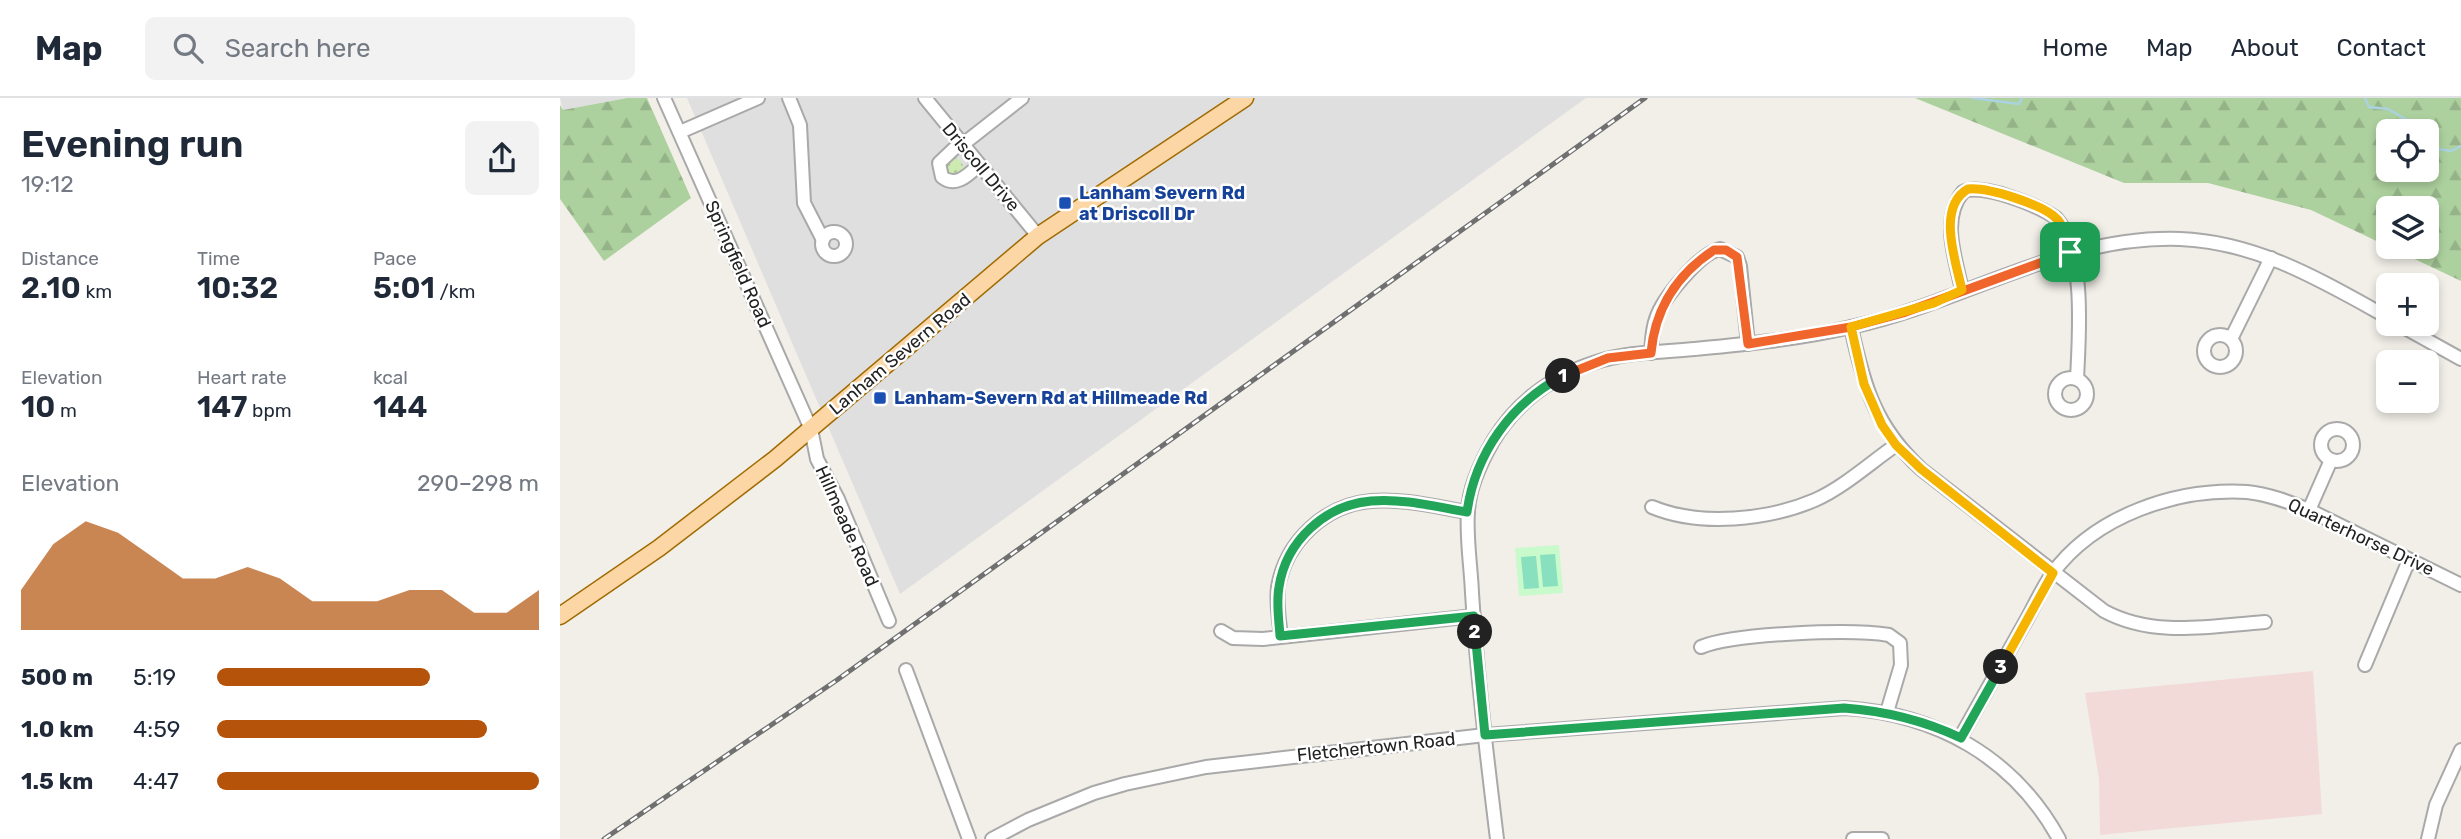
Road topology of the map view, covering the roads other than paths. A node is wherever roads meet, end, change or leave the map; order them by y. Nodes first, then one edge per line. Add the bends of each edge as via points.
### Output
1 (664, 98) edge
2 (758, 98) edge
3 (789, 98) edge
4 (925, 98) edge
5 (1022, 98) edge
6 (1245, 98) edge
7 (680, 132) junction
8 (961, 144) junction
9 (979, 165) junction
10 (1038, 236) junction
11 (823, 240) dead end
12 (2070, 252) junction
13 (2271, 258) junction
14 (1962, 290) junction
15 (2376, 311) edge
16 (1851, 327) junction
17 (2420, 336) edge
18 (2231, 339) dead end
19 (1748, 344) junction
20 (1651, 353) junction
21 (2461, 359) edge
22 (2077, 379) dead end
23 (811, 429) junction
24 (1896, 445) junction
25 (2331, 460) dead end
26 (1652, 507) dead end
27 (2309, 510) junction
28 (1467, 512) junction
29 (2409, 560) junction
30 (2053, 573) junction
31 (2461, 585) edge
32 (560, 616) edge
33 (1474, 616) junction
34 (889, 621) dead end
35 (2265, 622) dead end
36 (1221, 631) dead end
37 (1280, 636) junction
38 (1701, 647) dead end
39 (2365, 665) dead end
40 (906, 670) dead end
41 (1887, 712) junction
42 (1485, 735) junction
43 (1961, 738) junction
44 (2461, 750) edge
45 (969, 839) edge
46 (992, 839) edge
47 (1497, 839) edge
48 (1853, 839) edge
49 (1882, 839) edge
50 (2059, 839) edge
51 (2428, 839) edge

1 - 7 street, Springfield Road
2 - 7 street
3 - 11 street via 800,125 804,203
4 - 8 street, Driscoll Drive
5 - 8 street
6 - 10 main road, Lanham Severn Road
7 - 23 street, Springfield Road
8 - 9 street, Driscoll Drive
8 - 9 street via 939,163 943,177 958,181
9 - 10 street, Driscoll Drive
10 - 23 main road, Lanham Severn Road
12 - 13 street via 2111,242 2181,239 2224,244
12 - 14 street
12 - 14 street via 2061,224 2047,212 1989,190 1968,189 1957,198 1950,227
12 - 22 street via 2079,311
13 - 15 street
13 - 18 street
14 - 16 street
16 - 19 street
16 - 24 street via 1864,384
17 - 21 street
19 - 20 street
19 - 20 street via 1740,266 1737,257 1720,249 1709,254 1667,297 1656,318
20 - 28 street via 1592,363 1531,395 1512,414 1486,454
23 - 32 main road, Lanham Severn Road via 689,526
23 - 34 street, Hillmeade Road via 817,459
24 - 26 street via 1827,494 1780,511 1713,517 1675,515
24 - 30 street
25 - 27 street
27 - 29 street, Quarterhorse Drive
27 - 30 street, Quarterhorse Drive via 2250,493 2182,496 2116,520 2090,537
28 - 33 street
28 - 37 street via 1381,500 1329,513 1297,542 1286,561 1279,586
29 - 31 street, Quarterhorse Drive
29 - 39 street
30 - 35 street via 2104,611 2139,625 2185,628
30 - 43 street, Quarterhorse Drive
33 - 37 street
33 - 42 street
36 - 37 street via 1243,640
38 - 41 street via 1795,635 1889,635 1900,643 1902,659
40 - 45 street
41 - 42 street, Fletchertown Road via 1826,709
41 - 43 street, Fletchertown Road
42 - 46 street, Fletchertown Road via 1172,773 1063,805
42 - 47 street
43 - 50 street, Fletchertown Road via 2023,788
44 - 51 street via 2436,805
48 - 49 street

